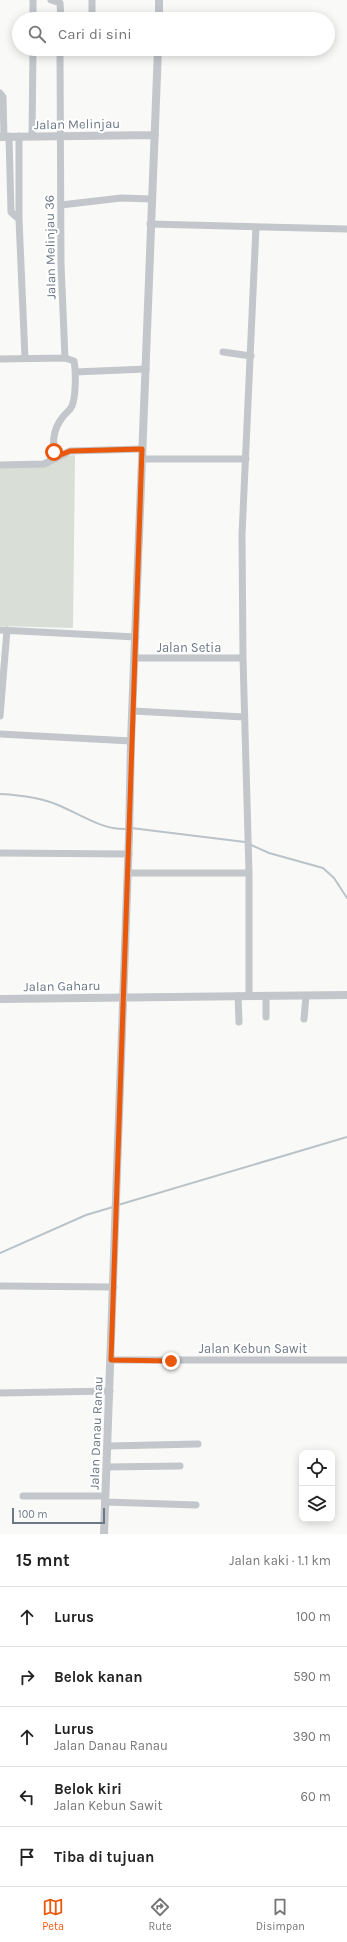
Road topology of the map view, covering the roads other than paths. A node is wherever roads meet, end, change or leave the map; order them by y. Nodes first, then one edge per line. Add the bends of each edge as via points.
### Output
1 (33, 0) edge
2 (51, 0) edge
3 (92, 0) edge
4 (159, 0) edge
5 (33, 12) edge
6 (61, 12) edge
7 (92, 12) edge
8 (159, 12) edge
9 (33, 56) edge
10 (60, 56) edge
11 (158, 56) edge
12 (0, 93) edge
13 (155, 135) junction
14 (19, 136) junction
15 (32, 136) junction
16 (60, 136) junction
17 (4, 137) edge
18 (152, 199) junction
19 (61, 205) junction
20 (19, 219) junction
21 (150, 224) junction
22 (256, 227) junction
23 (347, 229) edge
24 (223, 352) dead end
25 (251, 356) junction
26 (25, 358) junction
27 (65, 358) junction
28 (0, 359) edge
29 (146, 369) junction
30 (75, 372) junction
31 (142, 449) junction
32 (58, 456) junction
33 (142, 459) junction
34 (246, 459) junction
35 (0, 464) edge
36 (4, 630) edge
37 (136, 637) junction
38 (135, 658) junction
39 (243, 658) junction
40 (133, 712) junction
41 (0, 716) edge
42 (244, 717) junction
43 (0, 734) edge
44 (131, 741) junction
45 (0, 853) edge
46 (129, 854) junction
47 (128, 873) junction
48 (249, 873) junction
49 (347, 995) edge
50 (238, 996) junction
51 (250, 996) junction
52 (266, 996) junction
53 (306, 996) junction
54 (124, 997) junction
55 (0, 999) edge
56 (266, 1017) dead end
57 (304, 1019) dead end
58 (239, 1022) dead end
59 (0, 1286) edge
60 (114, 1287) junction
61 (111, 1360) junction
62 (347, 1360) edge
63 (110, 1392) junction
64 (0, 1394) edge
65 (198, 1444) dead end
66 (108, 1446) junction
67 (180, 1466) dead end
68 (107, 1467) junction
69 (23, 1496) dead end
70 (105, 1499) junction
71 (196, 1505) dead end
72 (104, 1534) edge

1 - 5 street
2 - 6 street via 60,4
3 - 7 street
4 - 8 street
9 - 15 street
10 - 16 street, Jalan Melinjau 36
11 - 13 street, Jalan Danau Ranau
12 - 17 street via 3,97
13 - 16 street, Jalan Melinjau
13 - 18 street, Jalan Danau Ranau
14 - 15 street, Jalan Melinjau
14 - 17 street, Jalan Melinjau
14 - 20 street
15 - 16 street, Jalan Melinjau
16 - 19 street, Jalan Melinjau 36
17 - 20 street via 11,212
18 - 19 street via 122,198
18 - 21 street, Jalan Danau Ranau
19 - 27 street, Jalan Melinjau 36
20 - 26 street
21 - 22 street
21 - 29 street, Jalan Danau Ranau
22 - 23 street
22 - 25 street
24 - 25 street
25 - 34 street
26 - 27 street
26 - 28 street
27 - 30 street via 74,361
29 - 30 street
29 - 31 street, Jalan Danau Ranau
30 - 32 street via 72,405 55,432 54,449
31 - 32 street via 70,451
31 - 33 street, Jalan Danau Ranau
32 - 35 street via 44,464
33 - 34 street
33 - 37 street, Jalan Danau Ranau
34 - 39 street via 242,535
36 - 37 street
36 - 41 street
37 - 38 street, Jalan Danau Ranau
38 - 39 street, Jalan Setia
38 - 40 street, Jalan Danau Ranau
39 - 42 street
40 - 42 street
40 - 44 street, Jalan Danau Ranau
42 - 48 street
43 - 44 street
44 - 46 street, Jalan Danau Ranau
45 - 46 street
46 - 47 street, Jalan Danau Ranau
47 - 48 street
47 - 54 street, Jalan Danau Ranau
48 - 51 street
49 - 53 street, Jalan Gaharu
50 - 51 street, Jalan Gaharu
50 - 54 street, Jalan Gaharu
50 - 58 street
51 - 52 street, Jalan Gaharu
52 - 53 street, Jalan Gaharu
52 - 56 street
53 - 57 street
54 - 55 street, Jalan Gaharu
54 - 60 street, Jalan Danau Ranau
59 - 60 street
60 - 61 street, Jalan Danau Ranau
61 - 62 street, Jalan Kebun Sawit
61 - 63 street, Jalan Danau Ranau
63 - 64 street
63 - 66 street, Jalan Danau Ranau
65 - 66 street
66 - 68 street, Jalan Danau Ranau
67 - 68 street
68 - 70 street, Jalan Danau Ranau
69 - 70 street
70 - 71 street
70 - 72 street, Jalan Danau Ranau

